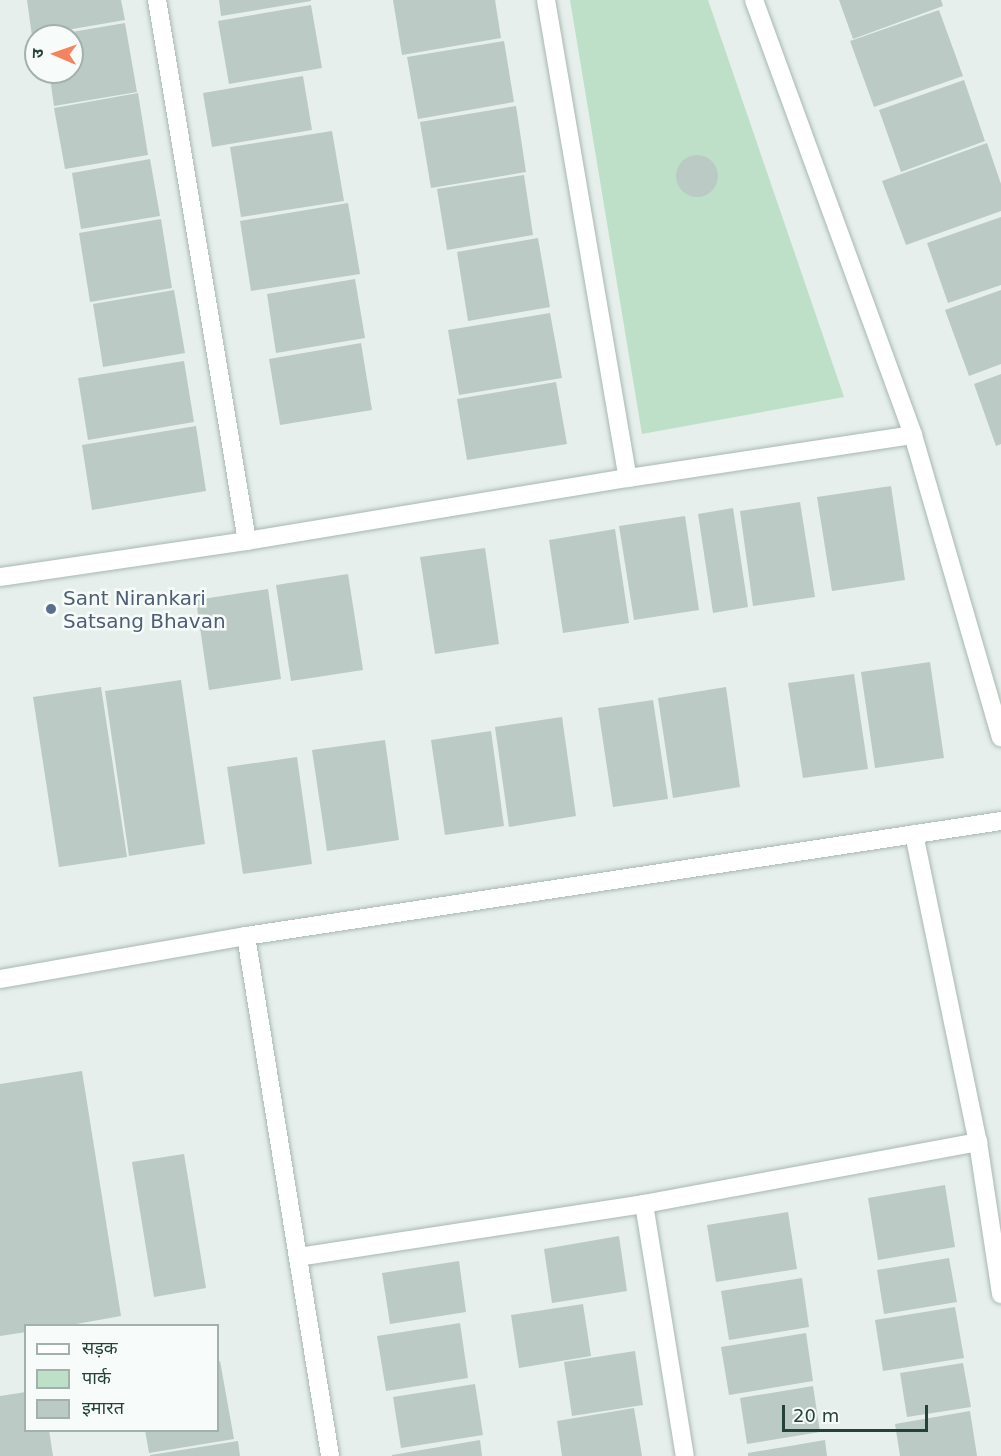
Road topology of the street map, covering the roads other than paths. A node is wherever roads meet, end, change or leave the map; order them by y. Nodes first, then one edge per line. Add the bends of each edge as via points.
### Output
1 (157, 0) edge
2 (546, 0) edge
3 (754, 0) edge
4 (913, 435) junction
5 (628, 478) junction
6 (247, 542) junction
7 (0, 576) edge
8 (1001, 737) edge
9 (1001, 820) edge
10 (914, 834) junction
11 (246, 936) junction
12 (0, 978) edge
13 (978, 1142) junction
14 (644, 1204) junction
15 (298, 1257) junction
16 (1001, 1294) edge
17 (330, 1456) edge
18 (685, 1456) edge

1 - 6 street
2 - 5 street
3 - 4 street
4 - 5 street
4 - 8 street
5 - 6 street
6 - 7 street
9 - 10 street
10 - 11 street
10 - 13 street
11 - 12 street
11 - 15 street
13 - 14 street
13 - 16 street
14 - 15 street
14 - 18 street
15 - 17 street

